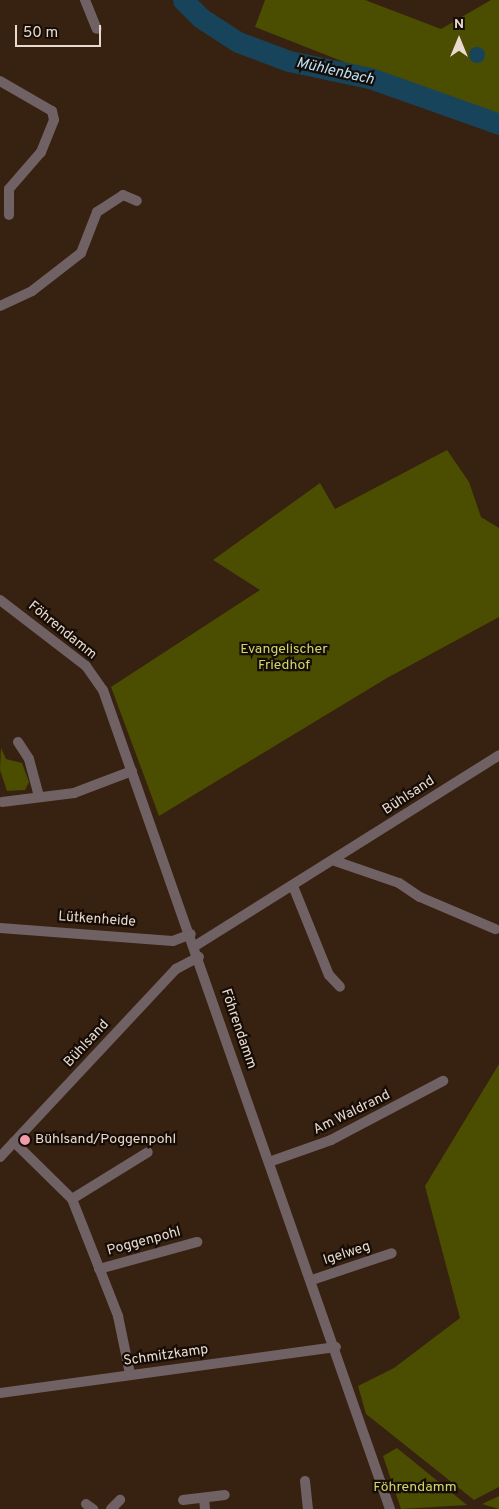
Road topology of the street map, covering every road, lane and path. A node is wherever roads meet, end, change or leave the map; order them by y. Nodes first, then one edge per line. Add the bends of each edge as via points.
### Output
1 (85, 0) edge
2 (96, 29) dead end
3 (0, 81) edge
4 (137, 201) dead end
5 (9, 215) dead end
6 (0, 306) edge
7 (0, 600) edge
8 (18, 742) dead end
9 (499, 755) edge
10 (132, 771) junction
11 (39, 796) junction
12 (2, 802) dead end
13 (335, 860) junction
14 (293, 886) junction
15 (0, 928) edge
16 (495, 929) dead end
17 (191, 934) junction
18 (195, 946) junction
19 (199, 957) junction
20 (340, 987) dead end
21 (443, 1081) dead end
22 (14, 1142) junction
23 (148, 1152) dead end
24 (0, 1158) edge
25 (269, 1162) junction
26 (72, 1198) junction
27 (197, 1242) dead end
28 (392, 1253) dead end
29 (99, 1269) junction
30 (312, 1280) junction
31 (336, 1347) junction
32 (130, 1374) junction
33 (0, 1392) edge
34 (305, 1481) dead end
35 (225, 1495) dead end
36 (204, 1498) junction
37 (120, 1500) dead end
38 (183, 1500) dead end
39 (112, 1509) edge
40 (205, 1509) edge
41 (308, 1509) edge
42 (390, 1509) edge

1 - 2 street
3 - 5 street via 52,111 54,120 41,152 9,189
4 - 6 street via 123,195 97,212 81,253 32,291
7 - 10 street, Föhrendamm via 86,666 103,690
8 - 11 street via 29,759
9 - 13 street, Bühlsand
10 - 11 street via 74,793
10 - 17 street, Föhrendamm
11 - 12 street
13 - 14 street, Bühlsand
13 - 16 street via 399,883 420,897
14 - 18 street, Bühlsand
14 - 20 street via 329,974
15 - 17 street, Lütkenheide via 173,941
17 - 18 street, Föhrendamm
18 - 19 street, Föhrendamm
19 - 22 street, Bühlsand via 176,969
19 - 25 street, Föhrendamm
21 - 25 street, Am Waldrand via 332,1140
22 - 24 street, Bühlsand
22 - 26 street, Poggenpohl
23 - 26 street
25 - 30 street, Föhrendamm
26 - 29 street, Poggenpohl
27 - 29 street, Poggenpohl
28 - 30 street, Igelweg
29 - 32 street, Poggenpohl via 124,1338
30 - 31 street, Föhrendamm
31 - 32 street, Schmitzkamp
31 - 42 street, Föhrendamm
32 - 33 street, Schmitzkamp
34 - 41 street
35 - 36 street
36 - 38 street
36 - 40 street
37 - 39 street

